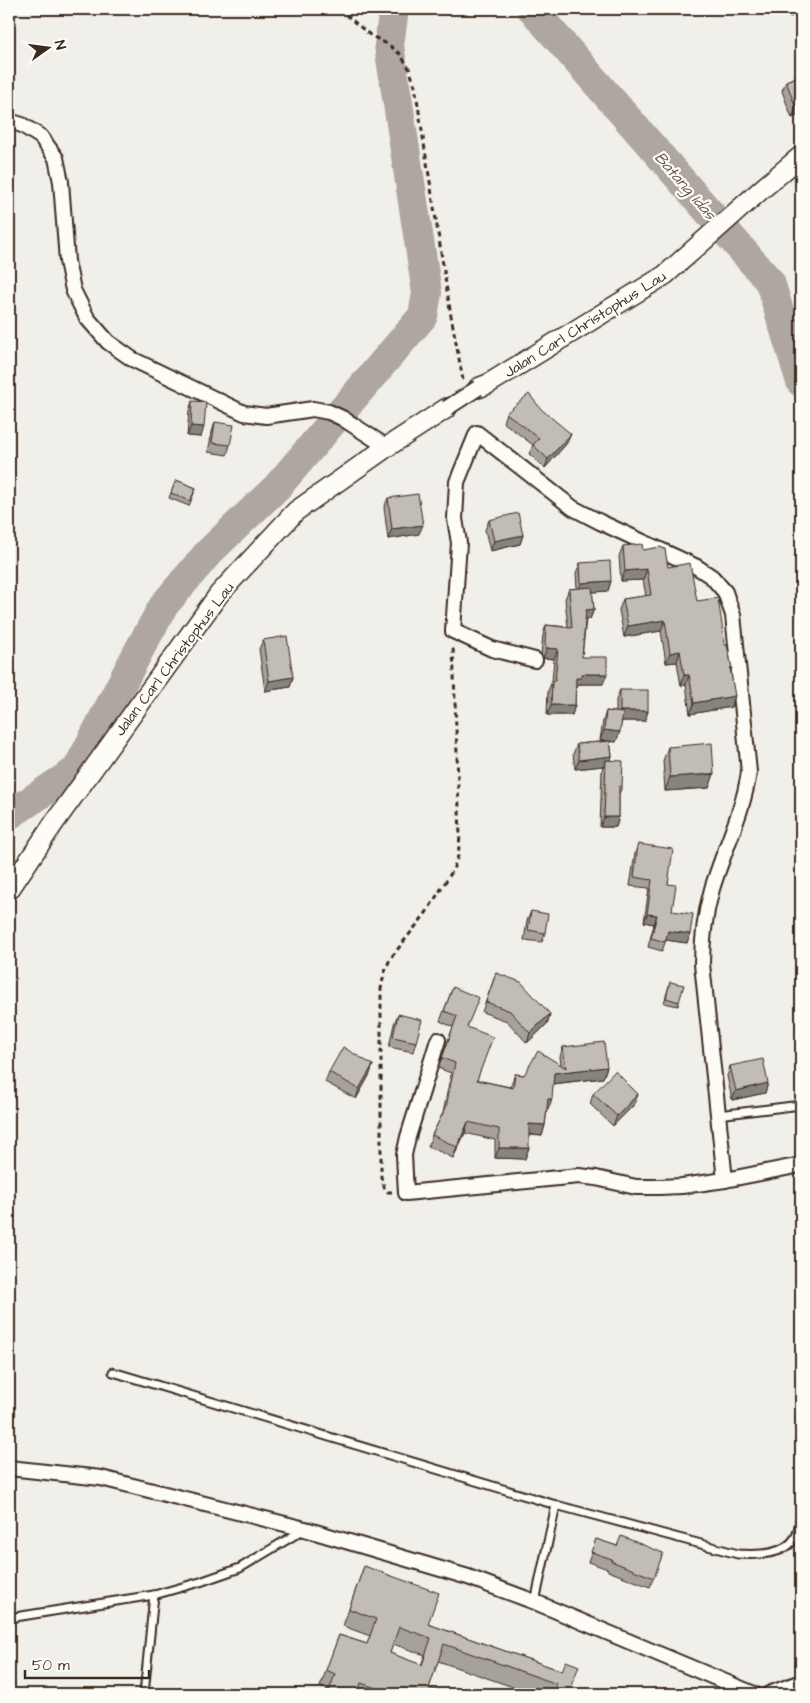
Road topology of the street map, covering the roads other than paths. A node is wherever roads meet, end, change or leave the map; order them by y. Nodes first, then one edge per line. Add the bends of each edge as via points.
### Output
1 (9, 122) edge
2 (801, 156) edge
3 (471, 385) joint
4 (447, 408) joint
5 (387, 447) junction
6 (535, 660) dead end
7 (9, 890) edge
8 (438, 1040) dead end
9 (801, 1105) edge
10 (718, 1115) junction
11 (801, 1165) edge
12 (725, 1180) junction
13 (113, 1372) dead end
14 (9, 1468) edge
15 (556, 1506) junction
16 (801, 1512) edge
17 (305, 1528) junction
18 (154, 1595) junction
19 (535, 1602) junction
20 (9, 1618) edge
21 (801, 1682) edge
22 (144, 1694) edge
23 (754, 1694) edge
24 (769, 1694) edge

1 - 5 street via 22,125 41,137 56,158 73,290 87,318 108,342 132,359 244,413 266,416 313,409 329,412
2 - 3 street, Jalan Carl Christophus Lau via 665,275 488,384
3 - 4 street, bridge
4 - 5 street, Jalan Carl Christophus Lau
5 - 7 street, Jalan Carl Christophus Lau via 296,511 220,594
6 - 10 street via 492,649 453,630 459,543 455,519 457,482 477,434 573,508 697,566 725,592 733,615 749,772 740,814 712,888 702,943
8 - 12 street via 404,1155 406,1193 579,1176 636,1187 682,1186
9 - 10 lane
10 - 12 street
11 - 12 street
13 - 15 lane
14 - 17 street via 101,1478
15 - 16 lane via 738,1554 757,1555 773,1553 788,1545 796,1536
15 - 19 lane
17 - 18 lane via 240,1568
17 - 19 street via 468,1577
18 - 20 lane
18 - 22 lane
19 - 23 street
21 - 24 street

